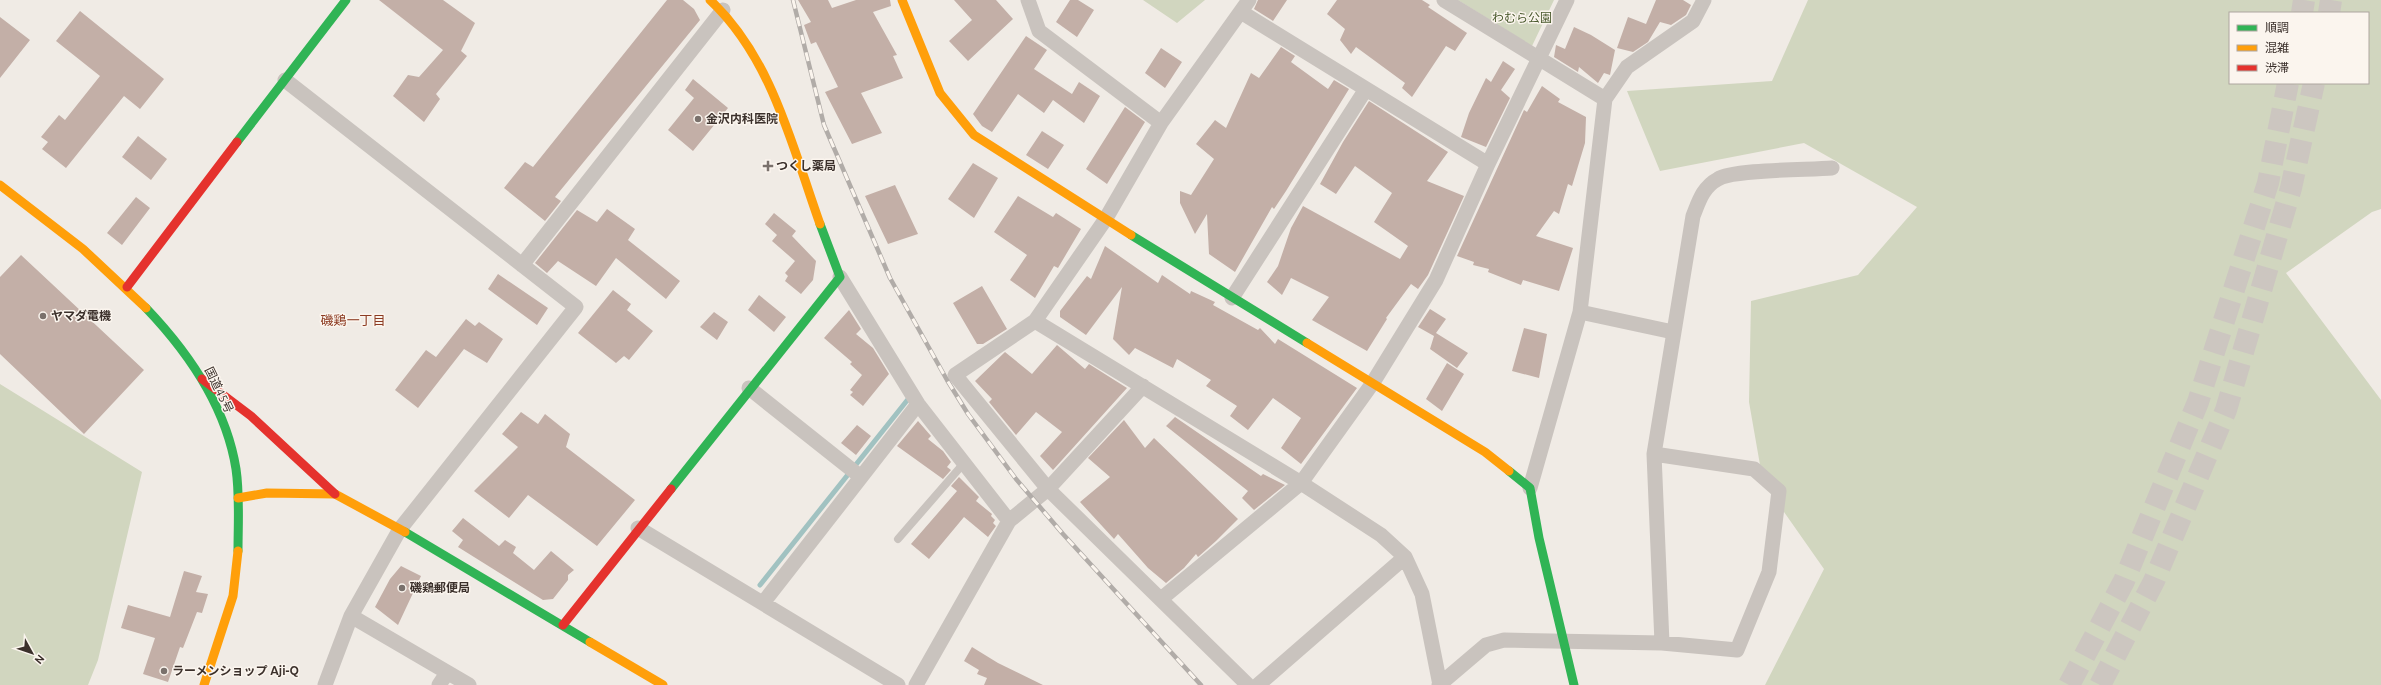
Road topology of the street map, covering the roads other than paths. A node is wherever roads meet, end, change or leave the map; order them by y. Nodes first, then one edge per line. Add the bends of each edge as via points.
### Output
1 (346, 0) edge
2 (710, 0) edge
3 (902, 0) edge
4 (1028, 0) edge
5 (1444, 0) edge
6 (1567, 0) edge
7 (1704, 0) edge
8 (1245, 6) edge
9 (723, 10) junction
10 (1539, 58) junction
11 (285, 80) junction
12 (1366, 89) junction
13 (1605, 99) junction
14 (1161, 123) junction
15 (1488, 164) junction
16 (1832, 168) dead end
17 (0, 185) edge
18 (1105, 220) junction
19 (522, 265) junction
20 (840, 277) junction
21 (127, 287) junction
22 (1232, 298) junction
23 (1580, 312) junction
24 (1035, 321) junction
25 (1673, 332) junction
26 (202, 379) junction
27 (1372, 384) junction
28 (1143, 386) junction
29 (749, 388) junction
30 (918, 404) junction
31 (1654, 454) junction
32 (964, 463) junction
33 (861, 476) junction
34 (1300, 483) junction
35 (1530, 488) junction
36 (1048, 489) junction
37 (335, 494) junction
38 (238, 498) junction
39 (1009, 521) junction
40 (638, 528) junction
41 (400, 529) junction
42 (898, 539) dead end
43 (1405, 557) junction
44 (1161, 599) junction
45 (763, 603) junction
46 (350, 616) junction
47 (563, 625) junction
48 (1565, 641) junction
49 (1662, 643) junction
50 (443, 679) edge
51 (204, 685) edge
52 (325, 685) edge
53 (468, 685) edge
54 (663, 685) edge
55 (898, 685) edge
56 (916, 685) edge
57 (1248, 685) edge
58 (1258, 685) edge
59 (1440, 685) edge
60 (1574, 685) edge

1 - 11 main road
2 - 9 main road
3 - 18 main road via 940,94 974,135
4 - 14 street via 1039,31
5 - 10 street
6 - 10 street
7 - 13 street via 1693,21 1627,67
8 - 12 street
8 - 14 street
9 - 19 street
9 - 20 main road via 746,39 770,84
10 - 13 street
10 - 15 street
11 - 19 street
11 - 21 main road
12 - 15 street
12 - 22 street
13 - 23 street
14 - 18 street
15 - 27 street via 1436,280
16 - 25 street via 1740,173 1719,178 1702,193 1693,216
17 - 21 main road, 国道45号 via 30,206
18 - 22 main road
18 - 24 street
19 - 41 street via 576,308
20 - 29 main road
20 - 30 street
21 - 26 main road, 国道45号 via 171,336
22 - 27 main road
23 - 25 street
23 - 35 street
24 - 28 street
24 - 36 street via 955,375
25 - 31 street
26 - 37 main road via 251,416
26 - 38 main road, 国道45号 via 224,429 234,461
27 - 34 street
27 - 35 main road via 1485,452
28 - 34 street
28 - 36 street
29 - 33 street
29 - 40 main road
30 - 32 street
30 - 33 street
31 - 49 street
31 - 49 street via 1754,469 1779,491 1769,572 1737,650
32 - 39 street
32 - 42 lane
33 - 45 street
34 - 43 street via 1381,535
34 - 44 street
35 - 48 main road via 1536,526
36 - 39 street
36 - 44 street
37 - 38 main road via 267,493
37 - 41 main road
38 - 51 main road, 国道45号 via 238,548 233,595
39 - 56 street
40 - 45 street
40 - 47 main road
41 - 46 street
41 - 47 main road
43 - 58 street
43 - 59 street via 1422,594
44 - 57 street
45 - 55 street
46 - 50 street
46 - 52 street
47 - 54 main road
48 - 49 street
48 - 59 street via 1504,640 1486,645
48 - 60 main road
50 - 53 street

